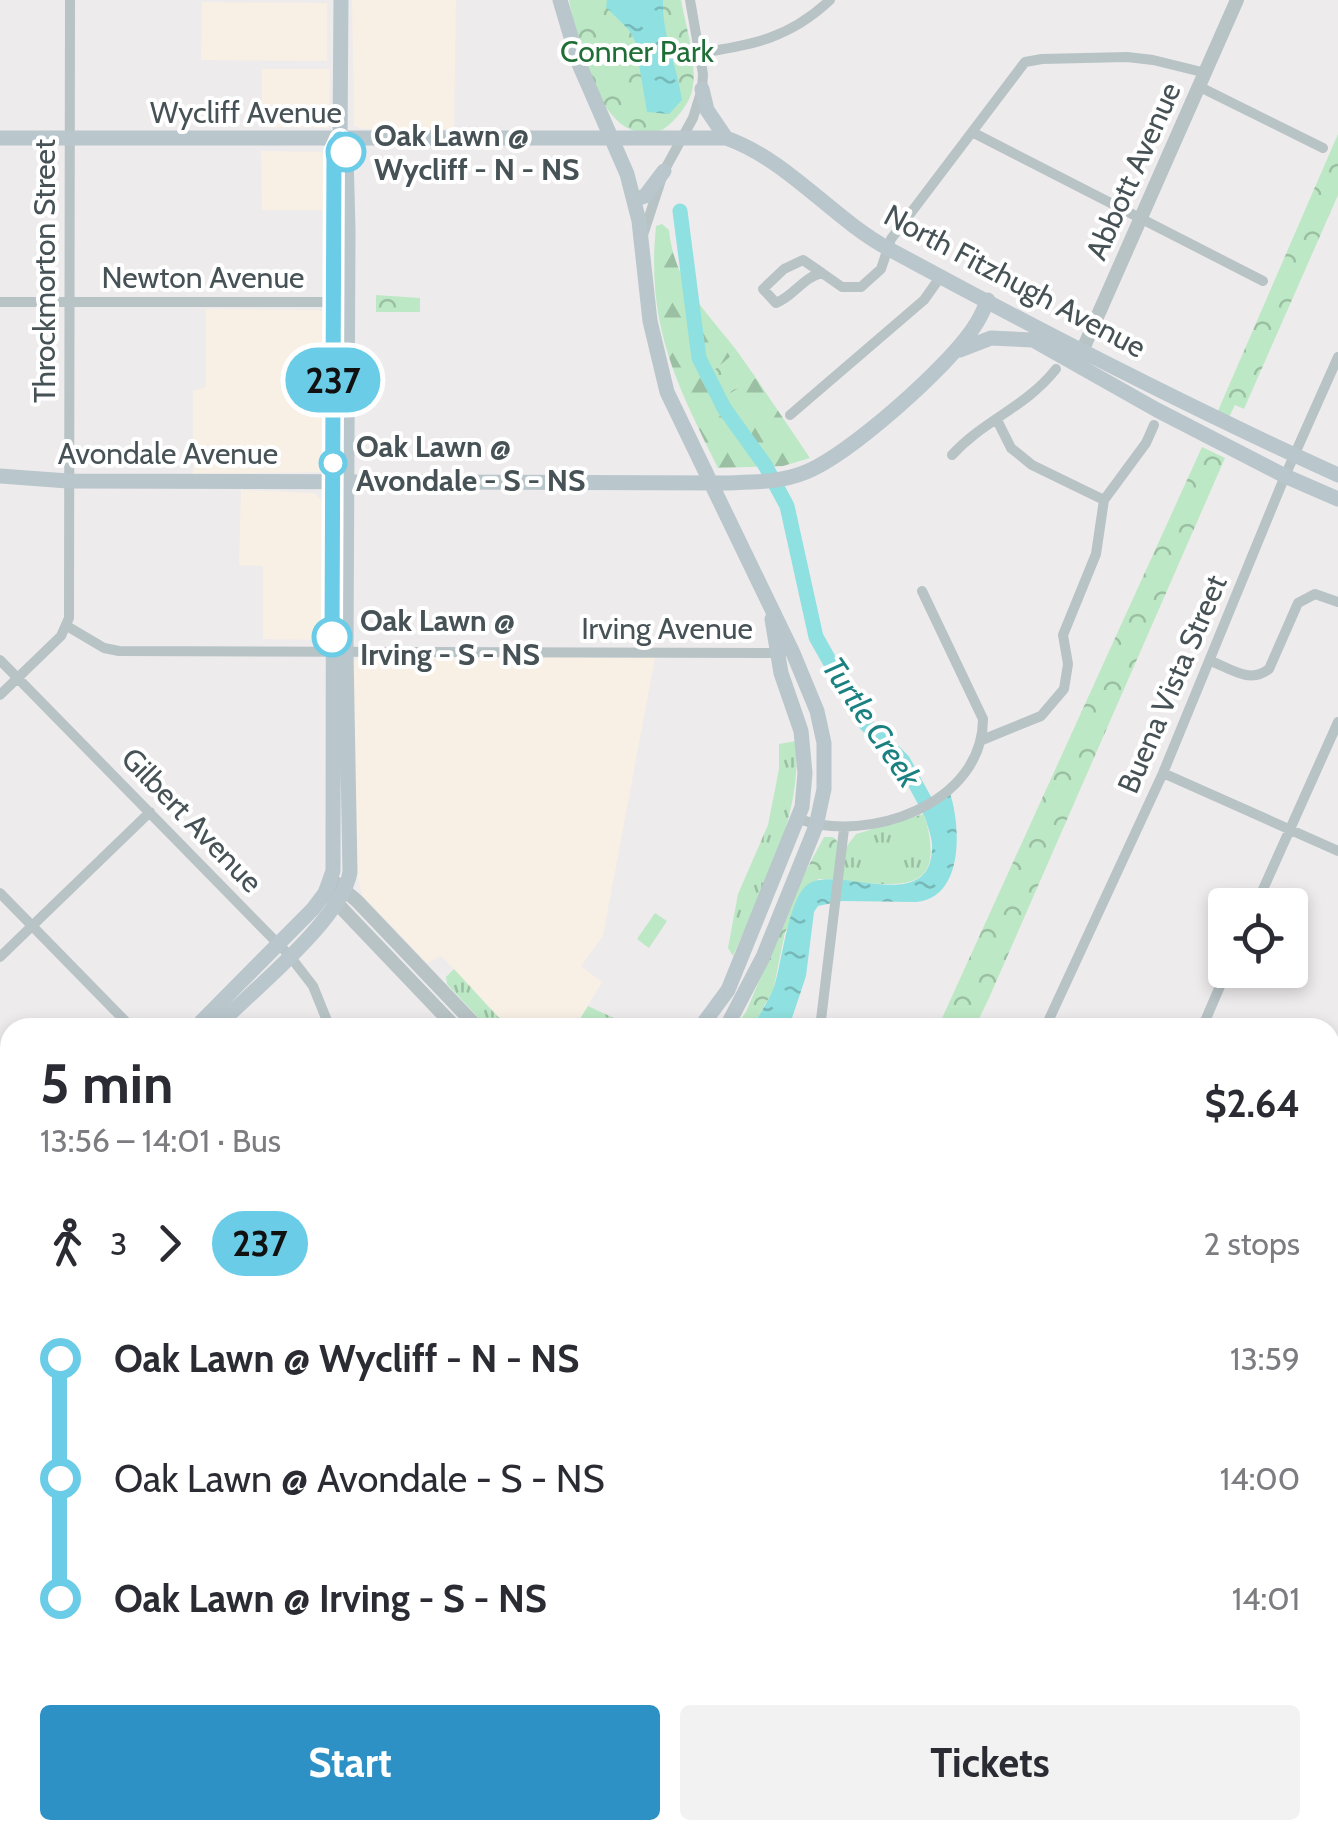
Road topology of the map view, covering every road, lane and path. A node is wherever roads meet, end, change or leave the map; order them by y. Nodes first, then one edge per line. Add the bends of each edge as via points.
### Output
1 (70, 0) edge
2 (341, 0) edge
3 (560, 0) edge
4 (690, 0) edge
5 (830, 0) edge
6 (1236, 0) edge
7 (700, 54) junction
8 (1203, 80) junction
9 (702, 89) junction
10 (972, 132) junction
11 (684, 136) junction
12 (0, 138) edge
13 (70, 138) junction
14 (612, 138) junction
15 (726, 138) junction
16 (340, 139) junction
17 (1323, 148) dead end
18 (664, 171) junction
19 (634, 200) junction
20 (1142, 218) junction
21 (642, 245) junction
22 (886, 247) junction
23 (822, 272) junction
24 (941, 276) junction
25 (1263, 282) dead end
26 (988, 300) junction
27 (0, 302) edge
28 (69, 302) junction
29 (340, 302) junction
30 (1033, 340) joint
31 (952, 354) junction
32 (1080, 356) junction
33 (1338, 357) edge
34 (1056, 369) dead end
35 (1166, 393) junction
36 (790, 415) dead end
37 (1155, 417) junction
38 (997, 420) junction
39 (952, 455) dead end
40 (1294, 455) junction
41 (0, 476) edge
42 (1285, 476) junction
43 (1338, 476) edge
44 (68, 481) junction
45 (340, 482) junction
46 (717, 482) junction
47 (1338, 499) edge
48 (1104, 500) junction
49 (922, 591) dead end
50 (1338, 602) edge
51 (770, 610) junction
52 (67, 626) junction
53 (339, 653) junction
54 (776, 653) junction
55 (793, 653) junction
56 (0, 660) edge
57 (1211, 662) junction
58 (18, 678) junction
59 (0, 695) edge
60 (1338, 722) edge
61 (821, 728) junction
62 (983, 729) junction
63 (1008, 729) junction
64 (801, 732) junction
65 (1163, 772) junction
66 (150, 812) junction
67 (799, 819) junction
68 (816, 826) junction
69 (844, 829) junction
70 (1290, 830) junction
71 (1338, 851) edge
72 (1264, 888) edge
73 (335, 892) junction
74 (0, 893) edge
75 (32, 926) junction
76 (284, 949) junction
77 (0, 957) edge
78 (738, 969) junction
79 (754, 977) junction
80 (424, 982) junction
81 (1219, 988) edge
82 (122, 1018) edge
83 (206, 1018) edge
84 (224, 1018) edge
85 (326, 1018) edge
86 (449, 1018) edge
87 (466, 1018) edge
88 (708, 1018) edge
89 (731, 1018) edge
90 (821, 1018) edge
91 (1049, 1018) edge
92 (1206, 1018) edge

1 - 13 street, Throckmorton Street
2 - 16 main road
3 - 14 main road
4 - 7 street
5 - 7 street via 787,33
6 - 8 street, Abbott Avenue
7 - 9 street
8 - 10 street via 1140,58 1032,60
8 - 17 street
8 - 20 street, Abbott Avenue
9 - 11 street
9 - 15 main road
10 - 20 street
10 - 22 street
11 - 14 main road, North Fitzhugh Avenue
11 - 15 main road, North Fitzhugh Avenue
11 - 18 street
12 - 13 main road, Wycliff Avenue
13 - 16 main road, Wycliff Avenue
13 - 28 street, Throckmorton Street
14 - 16 main road, Wycliff Avenue
14 - 19 main road
15 - 22 main road, North Fitzhugh Avenue via 761,155
16 - 29 main road via 334,152
18 - 19 main road
18 - 21 street
19 - 21 main road
20 - 25 street
20 - 32 street, Abbott Avenue
21 - 46 main road via 666,392
22 - 23 street via 881,269 861,287 842,288
22 - 24 main road, North Fitzhugh Avenue
23 - 23 street via 786,299 776,302 763,290 803,260
24 - 26 main road, North Fitzhugh Avenue
24 - 36 street via 924,300
26 - 31 main road, Avondale Avenue
26 - 32 main road, North Fitzhugh Avenue
27 - 28 street, Newton Avenue
28 - 29 street, Newton Avenue
28 - 44 street, Throckmorton Street
29 - 45 main road
30 - 31 main road, Avondale Avenue via 991,338
30 - 32 main road, North Fitzhugh Avenue
31 - 46 main road, Avondale Avenue via 816,467 782,479
32 - 35 main road, North Fitzhugh Avenue
32 - 37 main road, North Fitzhugh Avenue
33 - 40 street, Buena Vista Street
34 - 38 street
35 - 37 main road
35 - 40 main road, North Fitzhugh Avenue
37 - 42 main road, North Fitzhugh Avenue
37 - 48 street via 1146,444
38 - 39 street via 973,432
38 - 48 street via 1011,448 1032,465
40 - 42 street, Buena Vista Street
40 - 43 main road, North Fitzhugh Avenue
41 - 44 main road, Avondale Avenue
42 - 47 main road, North Fitzhugh Avenue
42 - 57 street, Buena Vista Street
44 - 45 main road, Avondale Avenue
44 - 52 street, Throckmorton Street
45 - 46 main road, Avondale Avenue
45 - 53 main road
46 - 51 main road
48 - 63 street via 1096,554 1063,635 1064,689 1041,716
49 - 62 street
50 - 57 street via 1322,594 1303,599 1270,669 1258,676
51 - 54 main road
51 - 55 main road
52 - 53 street, Irving Avenue via 109,650
52 - 58 street
53 - 54 street, Irving Avenue
53 - 73 main road
54 - 55 street, Irving Avenue
54 - 64 main road
55 - 61 main road
56 - 58 street, Gilbert Avenue
57 - 65 street, Buena Vista Street
58 - 59 street
58 - 66 street, Gilbert Avenue
60 - 70 street
61 - 64 main road
61 - 68 main road via 825,774
62 - 63 street
62 - 63 street
62 - 69 street via 962,781 947,792 916,811
64 - 67 main road
65 - 70 street
65 - 91 street, Buena Vista Street
66 - 75 street
66 - 76 street, Gilbert Avenue
67 - 68 street
67 - 78 main road
68 - 69 street
68 - 79 main road
69 - 90 street
70 - 71 street
70 - 72 street
73 - 76 main road
73 - 80 street
74 - 75 street
75 - 77 street
75 - 82 street
76 - 83 main road
76 - 84 main road
76 - 85 street, Gilbert Avenue via 314,986
78 - 79 main road
78 - 88 main road
79 - 89 main road
80 - 86 street
80 - 87 street
81 - 92 street

